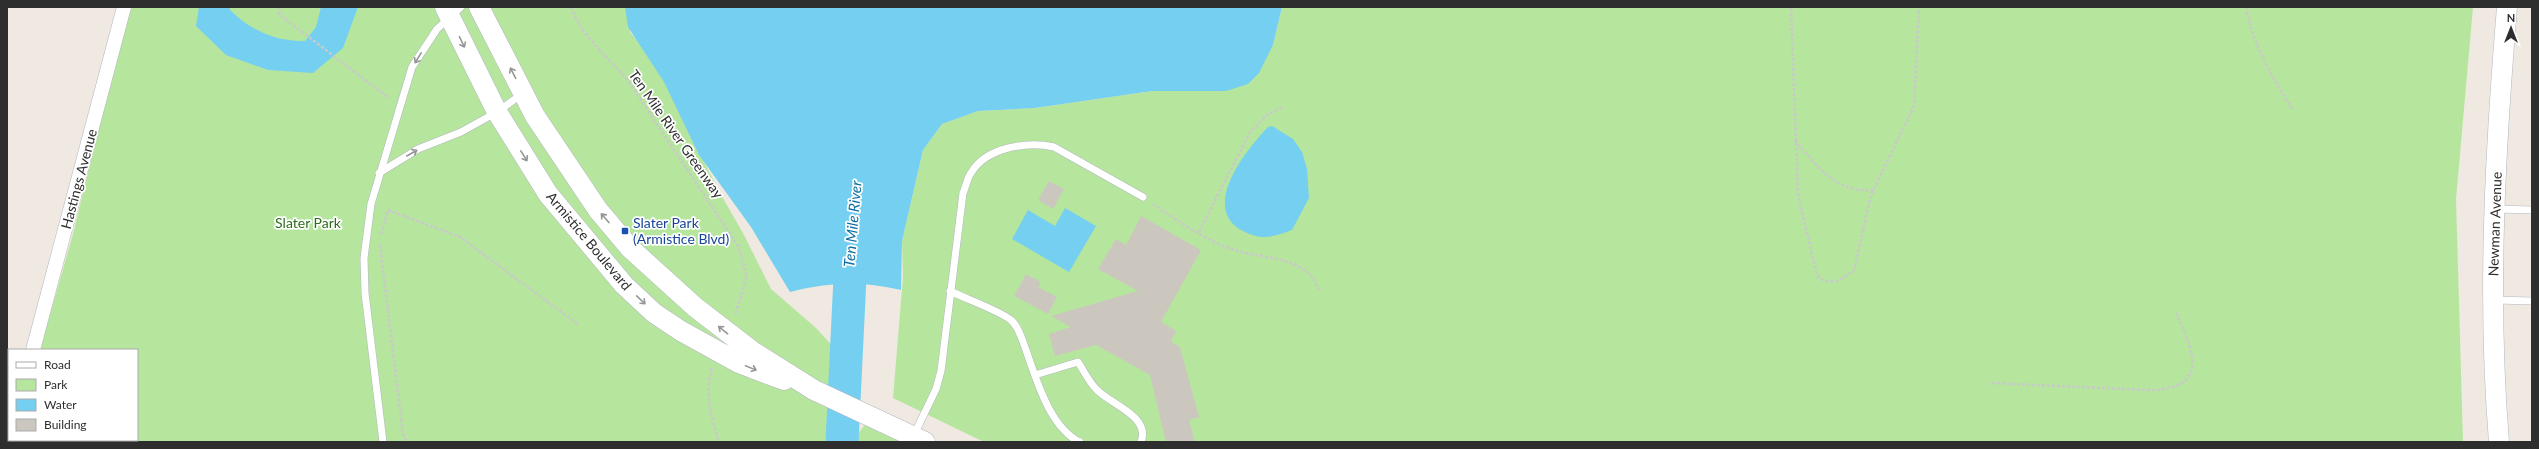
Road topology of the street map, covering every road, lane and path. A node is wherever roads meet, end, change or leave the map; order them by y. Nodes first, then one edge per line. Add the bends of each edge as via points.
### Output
1 (124, 7) edge
2 (278, 7) edge
3 (479, 7) edge
4 (571, 7) edge
5 (1919, 7) edge
6 (2246, 7) edge
7 (2508, 7) edge
8 (1790, 8) dead end
9 (452, 10) edge
10 (523, 93) junction
11 (387, 96) dead end
12 (1283, 106) dead end
13 (2293, 110) dead end
14 (497, 112) junction
15 (1795, 140) junction
16 (379, 173) junction
17 (1873, 190) junction
18 (1143, 197) joint
19 (2494, 208) junction
20 (2532, 210) edge
21 (1199, 232) junction
22 (1318, 290) dead end
23 (950, 291) junction
24 (2493, 300) junction
25 (2532, 301) edge
26 (2176, 313) dead end
27 (579, 325) dead end
28 (726, 333) junction
29 (33, 349) edge
30 (717, 351) junction
31 (1035, 375) junction
32 (1992, 383) dead end
33 (814, 390) junction
34 (919, 439) edge
35 (383, 442) edge
36 (407, 442) edge
37 (719, 442) edge
38 (1080, 442) edge
39 (1141, 442) edge
40 (2499, 442) edge

1 - 29 street, Hastings Avenue
2 - 11 path via 280,15
10 -> 3 main road, Armistice Boulevard
4 - 28 path, Ten Mile River Greenway via 583,33 615,64 629,82 738,246 747,278 740,305
5 - 17 path via 1914,106
6 - 13 path via 2257,48
7 - 19 main road, Newman Avenue
8 - 15 path
9 -> 14 main road, Armistice Boulevard
9 -> 16 lane via 412,67
10 - 14 lane
28 -> 10 main road, Armistice Boulevard via 630,248 598,210 535,116
12 - 21 path via 1267,115 1250,132
16 -> 14 lane via 418,149 461,132
14 -> 30 main road, Armistice Boulevard via 548,194 624,285 654,313
15 - 17 path via 1834,182 1853,190
15 - 17 path via 1798,195 1817,275 1824,281 1839,280 1854,270 1862,226
16 - 35 lane via 371,204 364,258 366,300
18 - 21 path
18 - 23 lane via 1054,147 1029,145 994,152 970,173 963,193
19 - 20 lane
19 - 24 main road, Newman Avenue
21 - 22 path via 1237,251 1294,264 1313,277
23 - 31 lane via 1011,320 1018,330
23 - 34 lane via 941,372
24 - 25 lane
24 - 40 main road, Newman Avenue
26 - 32 path via 2191,345 2192,362 2187,380 2178,387 2147,390
27 - 36 path via 460,237 388,210 379,246 403,434
28 - 33 main road, Armistice Boulevard
30 -> 33 main road, Armistice Boulevard via 768,375
30 - 37 path via 708,380 708,394
31 - 38 lane via 1058,424 1065,433
31 - 39 lane via 1078,362 1097,390 1132,415 1142,426 1144,434
33 - 34 main road, Armistice Boulevard

